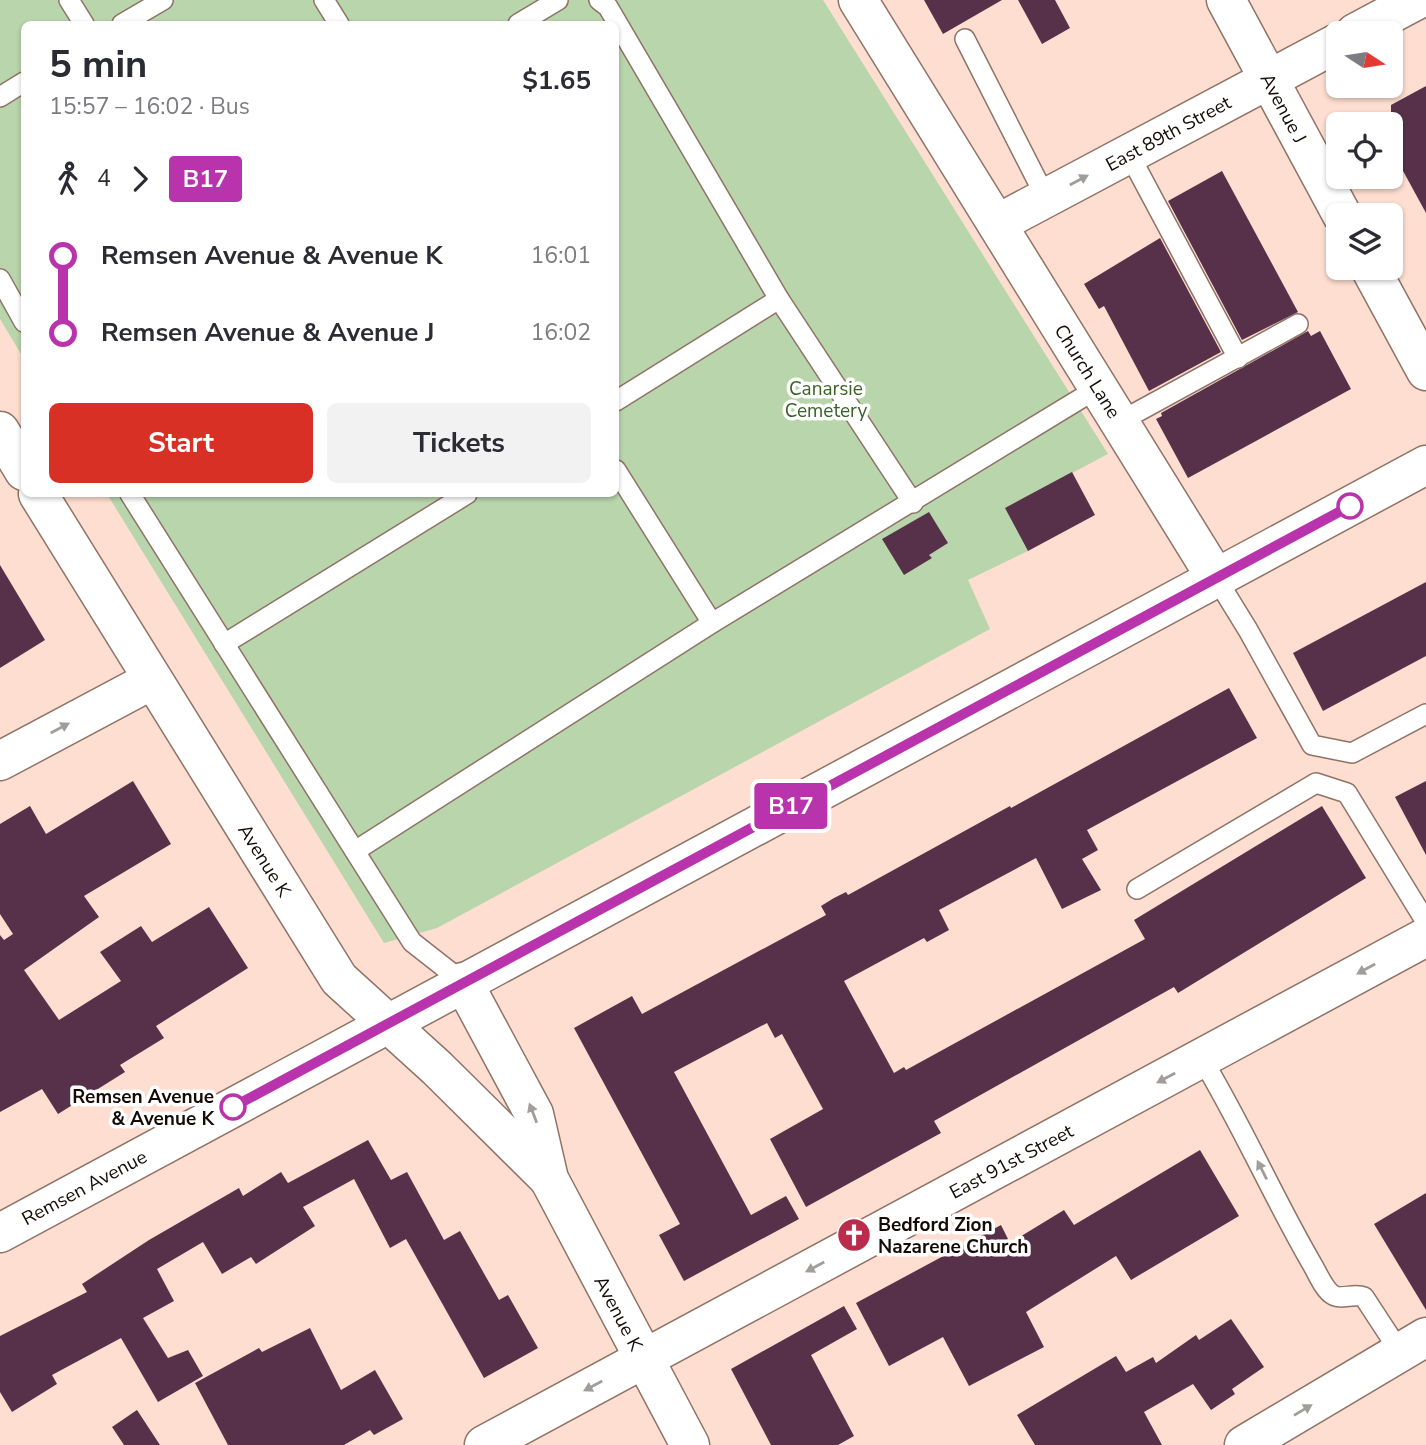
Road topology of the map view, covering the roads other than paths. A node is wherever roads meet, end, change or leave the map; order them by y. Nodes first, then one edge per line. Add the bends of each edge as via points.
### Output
1 (69, 0) edge
2 (163, 0) edge
3 (324, 0) edge
4 (558, 0) edge
5 (599, 0) edge
6 (858, 0) edge
7 (1226, 0) edge
8 (1416, 0) edge
9 (82, 21) edge
10 (127, 21) edge
11 (337, 21) edge
12 (523, 21) edge
13 (616, 21) edge
14 (1377, 21) edge
15 (619, 26) edge
16 (965, 38) dead end
17 (1326, 49) edge
18 (1269, 79) junction
19 (21, 84) edge
20 (0, 97) edge
21 (1129, 154) junction
22 (1046, 198) junction
23 (1336, 203) edge
24 (997, 224) junction
25 (0, 279) edge
26 (1377, 280) edge
27 (779, 299) junction
28 (21, 317) edge
29 (1298, 324) dead end
30 (1238, 358) junction
31 (1426, 371) edge
32 (1098, 388) junction
33 (619, 399) edge
34 (1119, 422) junction
35 (0, 431) edge
36 (1426, 465) edge
37 (21, 466) edge
38 (619, 475) edge
39 (40, 497) edge
40 (132, 497) edge
41 (462, 497) edge
42 (913, 503) junction
43 (1216, 578) junction
44 (712, 623) junction
45 (224, 645) junction
46 (152, 680) junction
47 (1426, 714) edge
48 (0, 761) edge
49 (355, 851) junction
50 (1137, 890) dead end
51 (1426, 922) edge
52 (1426, 937) edge
53 (463, 982) junction
54 (387, 1023) junction
55 (1202, 1059) junction
56 (549, 1180) junction
57 (0, 1233) edge
58 (1413, 1344) edge
59 (643, 1359) junction
60 (484, 1445) edge
61 (690, 1445) edge
62 (1244, 1445) edge

1 - 9 lane
2 - 10 lane
3 - 11 lane
4 - 12 lane
5 - 13 lane
6 - 24 street, Church Lane
7 - 18 street, Avenue J
8 - 14 street
15 - 27 lane
16 - 22 lane
17 - 18 street, East 89th Street
18 - 21 street, East 89th Street
18 - 23 street, Avenue J
19 - 20 lane
22 -> 21 street, East 89th Street
21 - 30 lane
22 - 24 street, East 89th Street
24 - 32 street, Church Lane
25 - 28 lane
26 - 31 street
27 - 33 lane
27 - 42 lane
29 - 30 lane
30 - 34 lane
32 - 34 street, Church Lane
32 - 42 lane
34 - 43 street, Church Lane
35 - 37 street
36 - 43 street, Remsen Avenue
38 - 44 lane
39 - 46 street, Avenue K
40 - 45 lane
41 - 45 lane
42 - 44 lane
43 - 47 lane, Church Lane via 1312,745 1352,753
43 - 53 street, Remsen Avenue
44 - 49 lane
45 - 49 lane
48 -> 46 street
46 - 54 street, Avenue K via 339,979
49 - 53 lane via 412,942
50 - 51 lane via 1316,783 1347,793
52 -> 55 street, East 91st Street
53 - 54 street, Remsen Avenue
56 -> 53 street, Avenue K via 534,1114
54 - 56 street, Avenue K
54 - 57 street, Remsen Avenue
58 -> 55 lane via 1364,1297 1330,1293
55 -> 59 street, East 91st Street
56 - 59 street, Avenue K
62 -> 58 street
59 -> 60 street, East 91st Street
59 - 61 street, Avenue K

